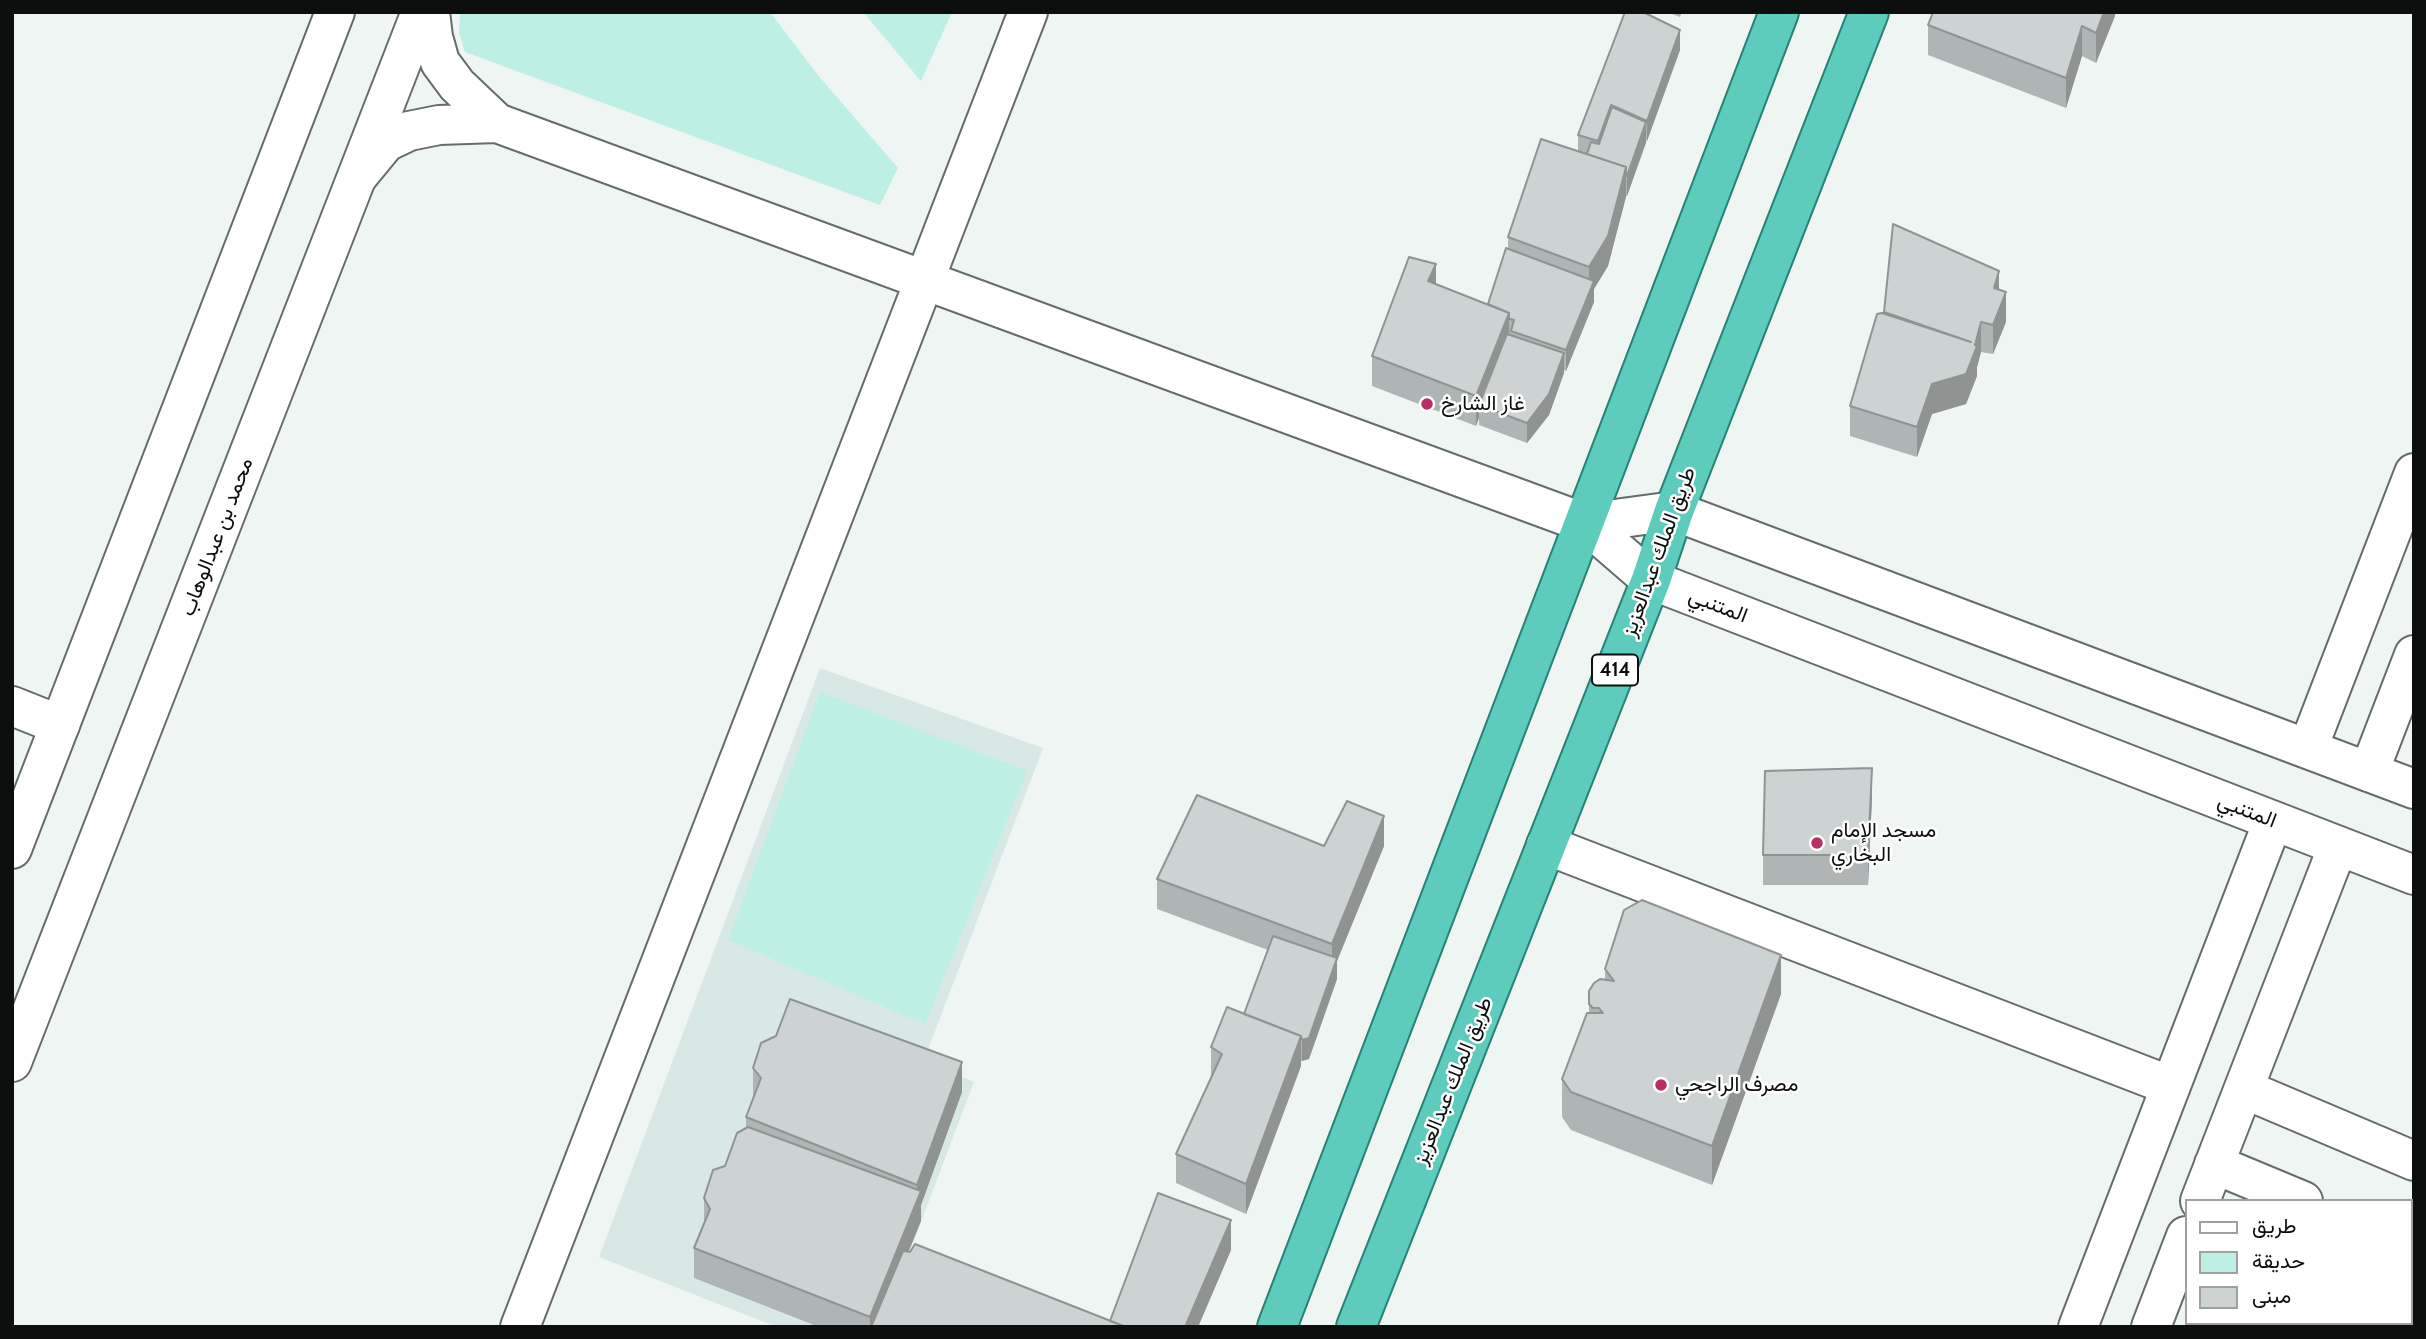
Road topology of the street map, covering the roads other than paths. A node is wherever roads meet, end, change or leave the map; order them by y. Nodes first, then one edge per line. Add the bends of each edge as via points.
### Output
1 (335, 12) edge
2 (421, 12) edge
3 (430, 12) edge
4 (1028, 12) edge
5 (1779, 12) edge
6 (1869, 12) edge
7 (497, 123) junction
8 (358, 176) junction
9 (924, 280) junction
10 (2414, 472) edge
11 (1674, 511) junction
12 (1585, 523) junction
13 (1651, 580) junction
14 (2414, 655) edge
15 (12, 706) edge
16 (60, 724) junction
17 (2308, 748) junction
18 (2369, 772) junction
19 (2414, 789) edge
20 (2273, 821) junction
21 (1546, 845) junction
22 (2338, 846) junction
23 (12, 849) edge
24 (2414, 875) edge
25 (12, 1062) edge
26 (2171, 1086) junction
27 (2244, 1089) junction
28 (2414, 1161) edge
29 (2214, 1164) junction
30 (2201, 1199) edge
31 (2298, 1199) edge
32 (2184, 1242) edge
33 (520, 1327) edge
34 (1277, 1327) edge
35 (1356, 1327) edge
36 (2078, 1327) edge
37 (2151, 1327) edge

1 - 16 street
2 - 8 street, محمد بن عبدالوهاب
3 - 7 street via 440,62
4 - 9 street
5 - 12 highway
6 - 11 highway, طريق الملك عبدالعزيز / 414
7 - 8 street via 409,131 386,142
7 - 9 street
8 - 25 street, محمد بن عبدالوهاب
9 - 12 street
9 - 33 street
10 - 17 street
11 - 12 street
11 - 13 highway, طريق الملك عبدالعزيز / 414
11 - 17 street
12 - 13 street, المتنبي
12 - 34 highway
13 - 20 street, المتنبي
13 - 21 highway, طريق الملك عبدالعزيز / 414
14 - 18 street
15 - 16 street
16 - 23 street
17 - 18 street
18 - 19 street
20 - 22 street, المتنبي
20 - 26 street
21 - 26 street
21 - 35 highway, طريق الملك عبدالعزيز / 414
22 - 24 street, المتنبي
22 - 27 street
26 - 36 street
27 - 28 street
27 - 29 street
29 - 30 street
29 - 31 street
32 - 37 street

